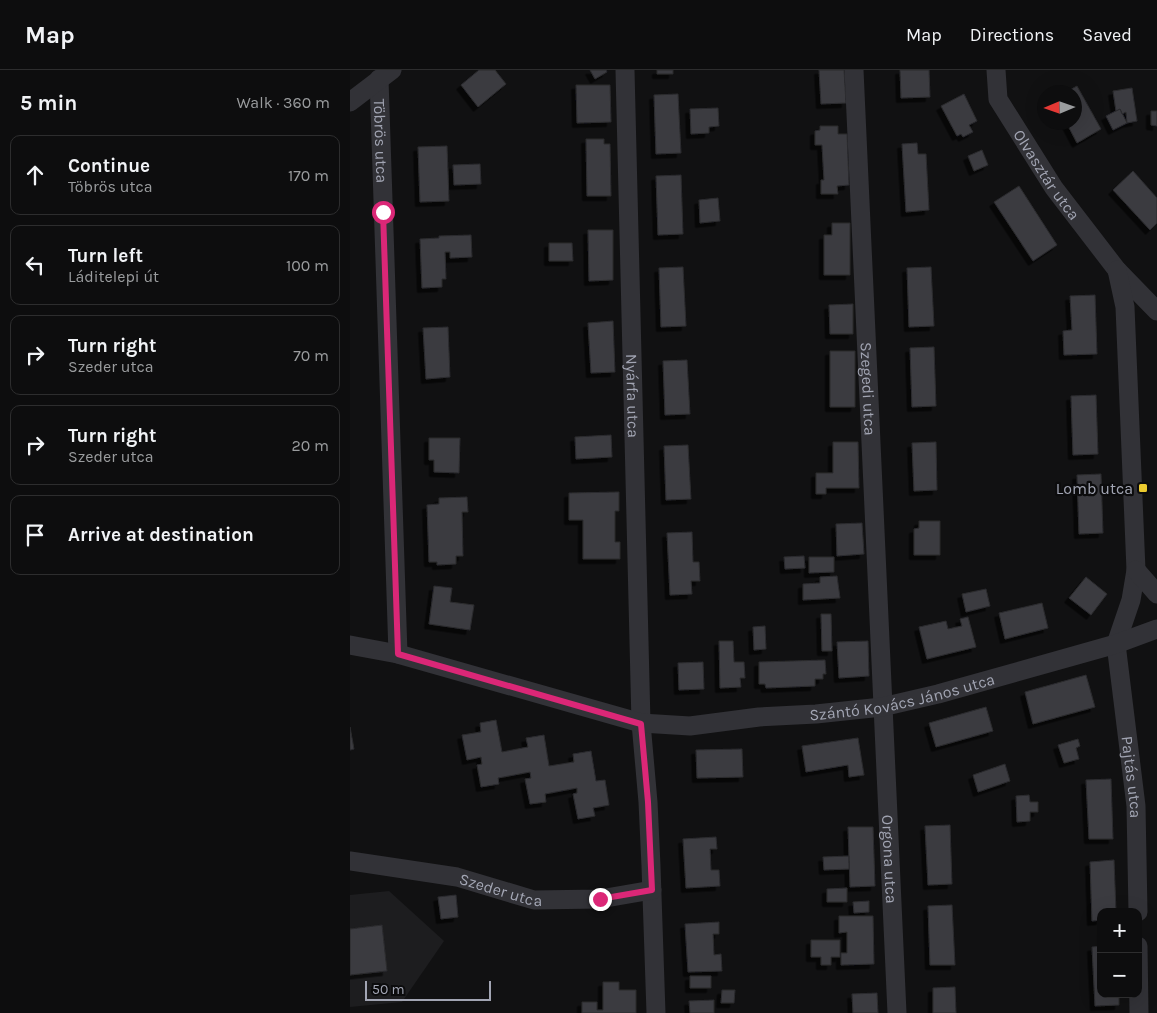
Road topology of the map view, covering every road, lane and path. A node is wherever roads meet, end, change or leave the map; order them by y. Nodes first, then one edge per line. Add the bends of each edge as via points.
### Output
1 (625, 70) edge
2 (854, 70) edge
3 (996, 70) edge
4 (385, 75) edge
5 (350, 102) edge
6 (1116, 270) junction
7 (1157, 311) edge
8 (1136, 570) junction
9 (1157, 594) edge
10 (1157, 629) edge
11 (1116, 644) junction
12 (350, 645) edge
13 (398, 654) junction
14 (882, 706) junction
15 (641, 724) junction
16 (350, 861) edge
17 (652, 890) junction
18 (1138, 908) edge
19 (1138, 953) edge
20 (656, 1013) edge
21 (897, 1013) edge
22 (1139, 1013) edge

1 - 15 street, Nyárfa utca
2 - 14 street, Szegedi utca
3 - 6 street, Olvasztár utca via 998,99 1054,188
4 - 5 street
4 - 13 street, Töbrös utca
6 - 7 street, Olvasztár utca
6 - 8 street via 1125,307
8 - 9 street
8 - 11 street via 1132,600
10 - 11 street, Szántó Kovács János utca
11 - 14 street, Szántó Kovács János utca via 938,694
11 - 18 street, Pajtás utca via 1136,806
12 - 13 street, Szántó Kovács János utca
13 - 15 street, Szántó Kovács János utca
14 - 15 street, Szántó Kovács János utca via 690,726
14 - 21 street, Orgona utca
15 - 17 street
16 - 17 street, Szeder utca via 457,877 534,900 600,899
17 - 20 street
19 - 22 street

